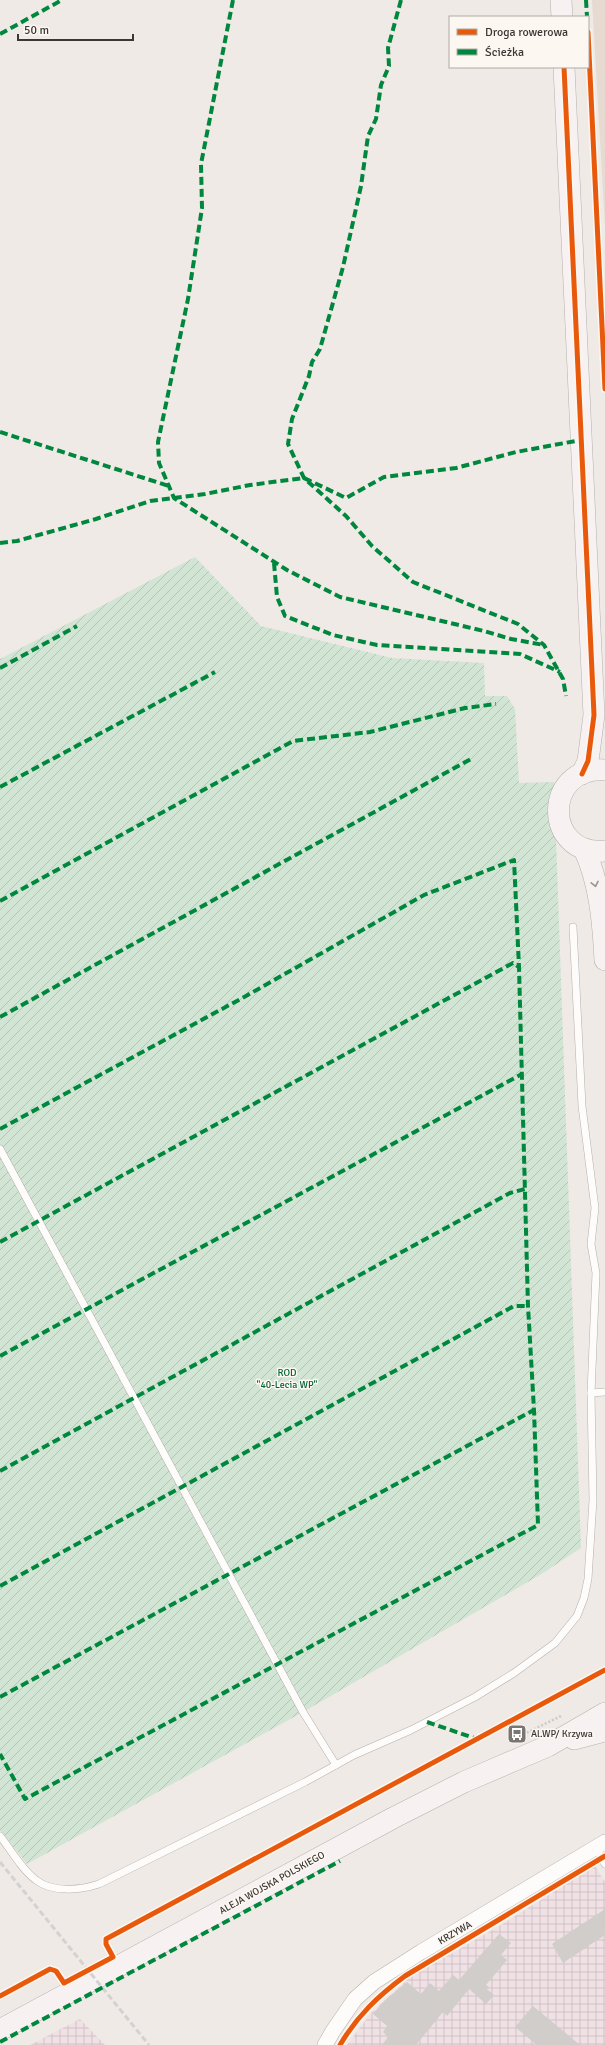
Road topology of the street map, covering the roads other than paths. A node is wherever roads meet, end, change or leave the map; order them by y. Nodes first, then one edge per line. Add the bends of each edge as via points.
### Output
1 (561, 0) edge
2 (562, 16) edge
3 (564, 68) edge
4 (594, 715) junction
5 (605, 758) edge
6 (605, 770) edge
7 (582, 774) junction
8 (584, 849) junction
9 (605, 851) edge
10 (604, 913) edge
11 (573, 927) dead end
12 (605, 960) edge
13 (0, 1149) edge
14 (605, 1392) edge
15 (591, 1393) junction
16 (605, 1713) edge
17 (605, 1731) edge
18 (548, 1746) junction
19 (336, 1765) junction
20 (0, 1836) edge
21 (601, 1845) edge
22 (605, 1864) edge
23 (0, 2030) edge
24 (325, 2045) edge

1 - 2 street
3 - 4 street
4 - 5 street
4 - 7 street via 588,761
6 - 7 street
7 - 8 street via 569,782 558,808 560,826 565,834
8 - 9 street
8 -> 10 street via 591,864
10 - 12 street
11 - 15 lane via 582,1106 595,1208 591,1244 596,1272
13 - 19 lane via 303,1712
14 - 15 lane
15 - 19 lane via 592,1516 588,1579 577,1616 555,1643 514,1673 411,1730
16 - 18 street, ALEJA WOJSKA POLSKIEGO
17 - 18 street, ALEJA WOJSKA POLSKIEGO
18 - 23 street, ALEJA WOJSKA POLSKIEGO via 464,1782 393,1818
19 - 20 lane via 87,1888 48,1887 35,1880
21 - 22 lane
21 - 24 street, KRZYWA via 374,1982 355,2000

